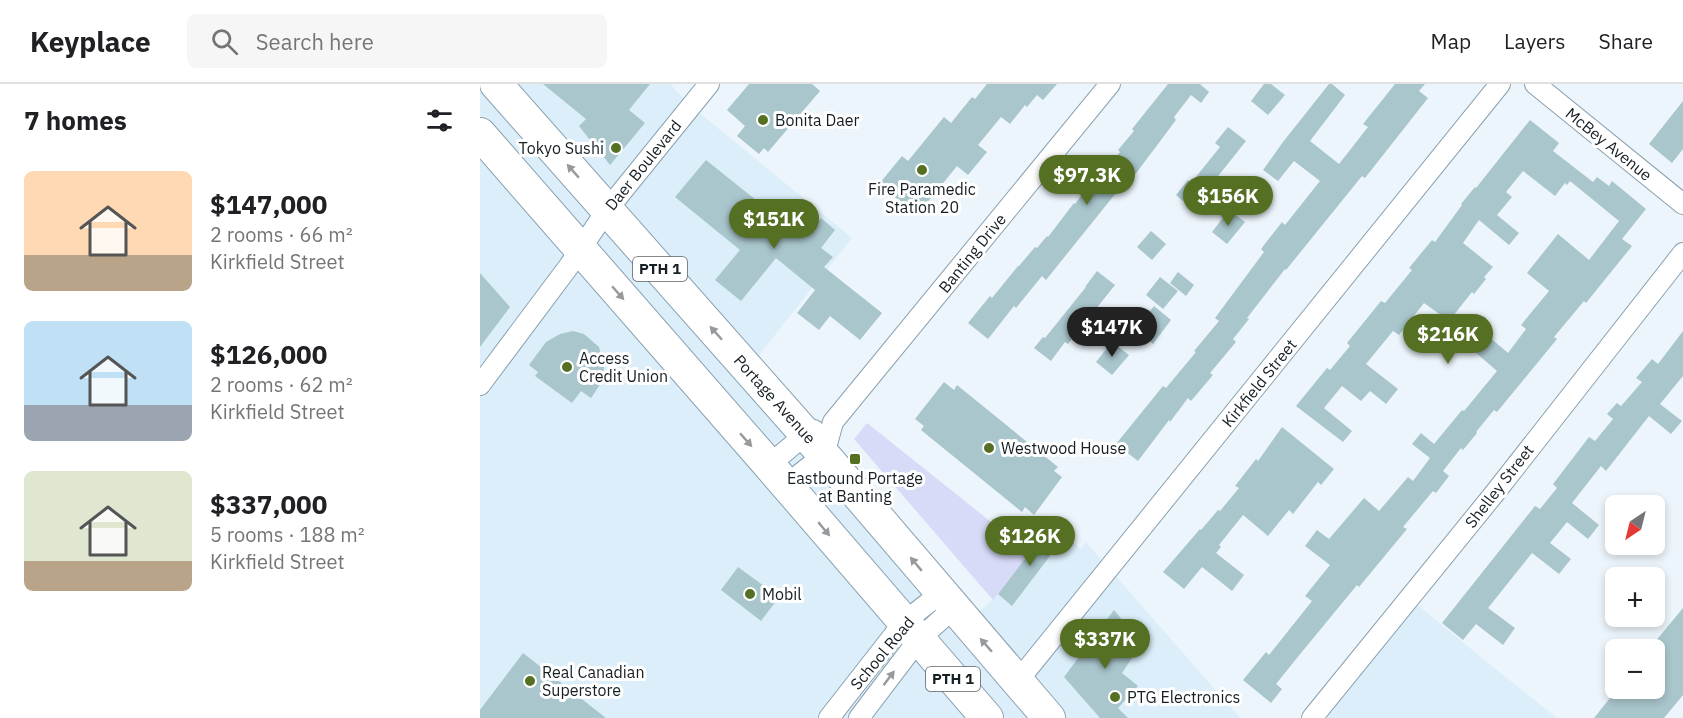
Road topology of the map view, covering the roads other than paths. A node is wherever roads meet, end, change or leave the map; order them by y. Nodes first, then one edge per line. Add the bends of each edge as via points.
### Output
1 (496, 84) edge
2 (709, 84) edge
3 (1110, 84) edge
4 (1500, 84) edge
5 (1535, 84) edge
6 (480, 134) edge
7 (1683, 204) edge
8 (607, 210) junction
9 (580, 249) junction
10 (1683, 253) edge
11 (480, 385) edge
12 (821, 437) junction
13 (778, 475) junction
14 (948, 601) junction
15 (911, 631) junction
16 (1017, 682) junction
17 (829, 718) edge
18 (859, 718) edge
19 (987, 718) edge
20 (1049, 718) edge
21 (1312, 718) edge

8 -> 1 highway, Portage Avenue / PTH 1
2 - 8 street, Daer Boulevard
3 - 12 street, Banting Drive
4 - 16 street, Kirkfield Street
5 - 7 street, McBey Avenue
6 - 9 highway, PTH 1
8 - 9 street, Daer Boulevard
12 -> 8 highway, Portage Avenue / PTH 1
9 - 11 street, Daer Boulevard
9 -> 13 highway, PTH 1
10 - 21 street, Shelley Street
12 - 13 street, Banting Drive
12 - 13 street, Banting Drive
14 -> 12 highway, Portage Avenue / PTH 1
13 -> 15 highway, PTH 1
14 - 15 street, School Road
16 -> 14 highway, Portage Avenue / PTH 1
15 - 17 street, School Road
18 -> 15 street, School Road
15 - 19 highway, PTH 1
16 - 20 highway, Portage Avenue / PTH 1

